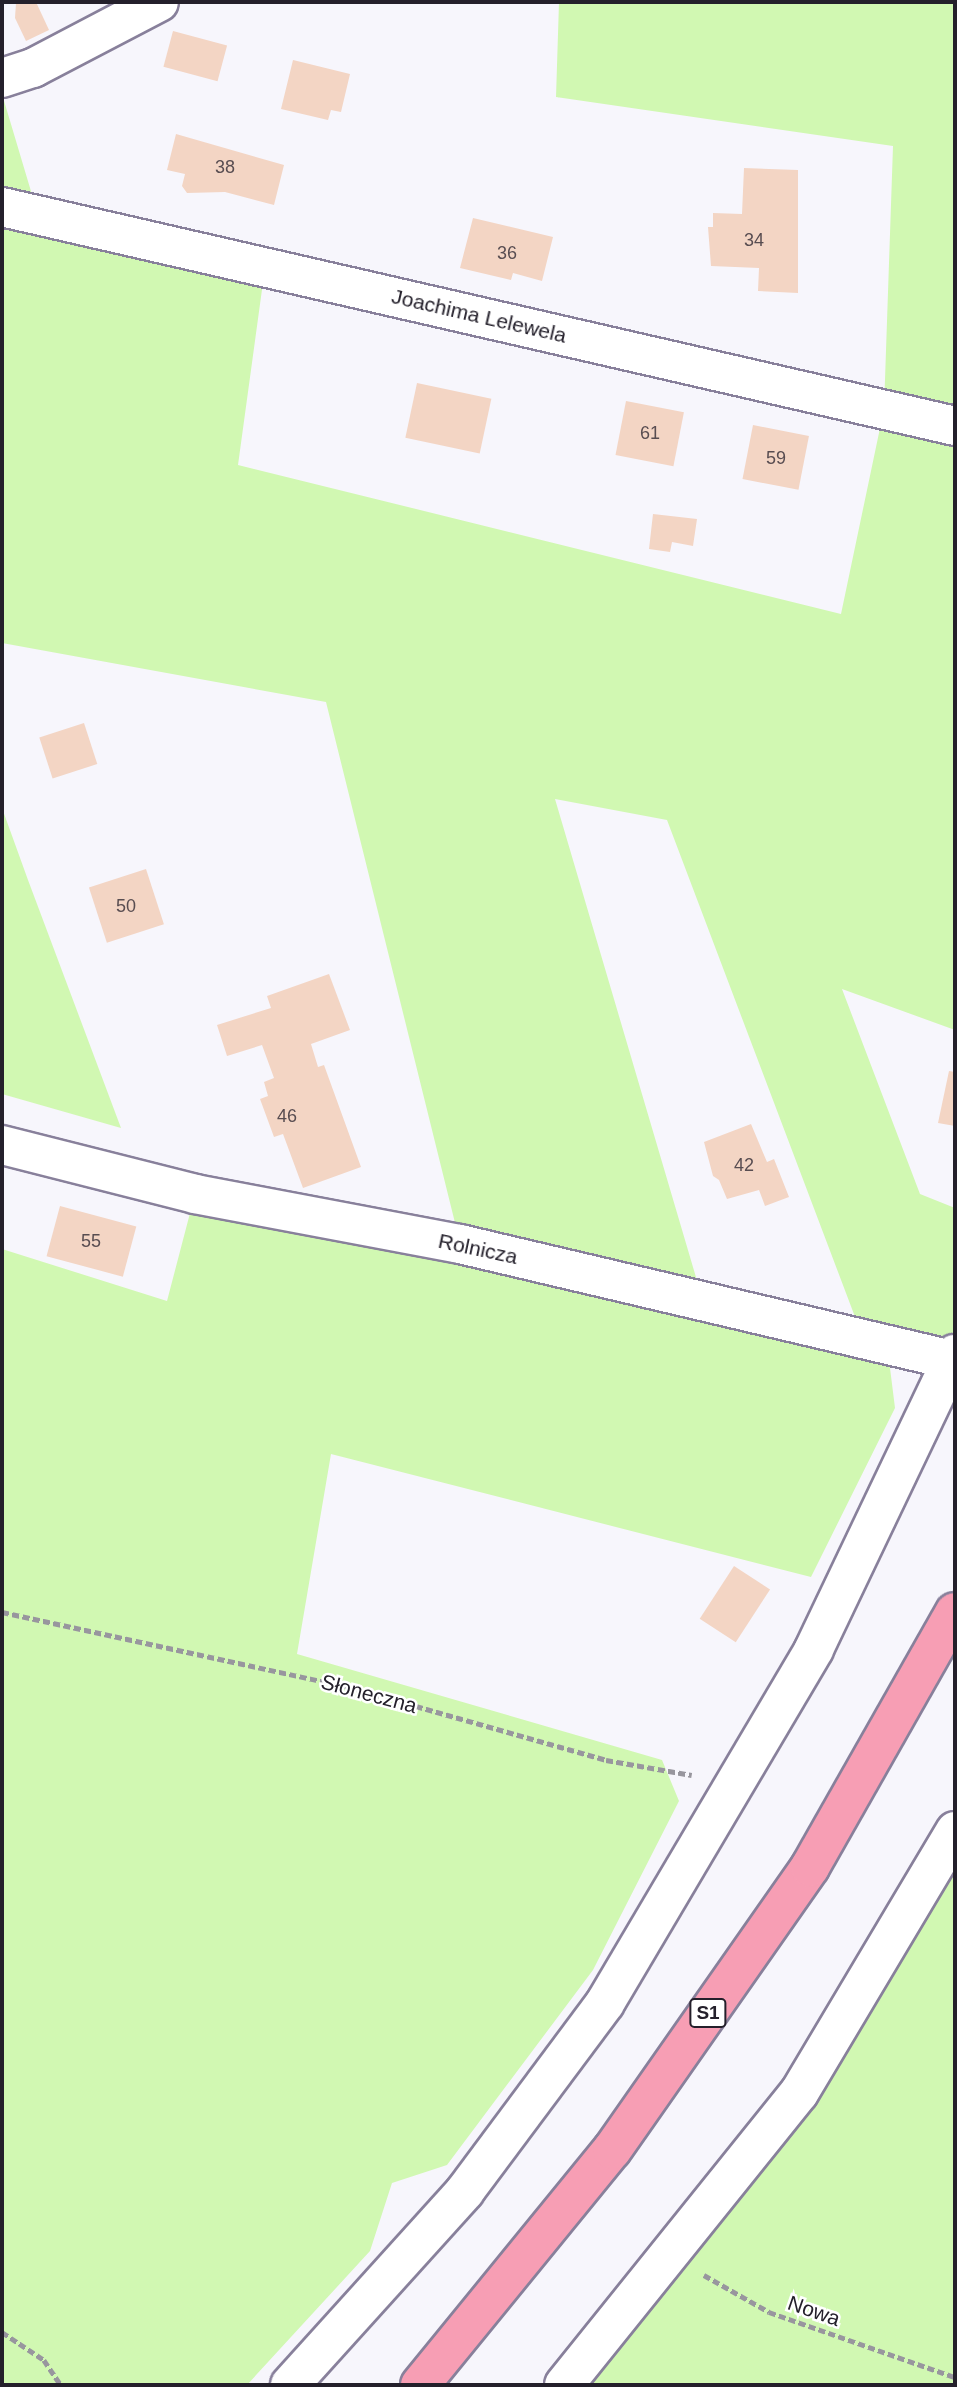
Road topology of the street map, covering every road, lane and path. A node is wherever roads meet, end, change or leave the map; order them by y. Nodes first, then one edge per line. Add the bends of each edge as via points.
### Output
1 (159, 2) edge
2 (2, 78) edge
3 (2, 207) edge
4 (955, 426) edge
5 (2, 1145) edge
6 (954, 1357) edge
7 (2, 1612) edge
8 (955, 1612) edge
9 (734, 1782) junction
10 (951, 1847) edge
11 (671, 2257) junction
12 (2, 2332) edge
13 (955, 2377) edge
14 (61, 2385) edge
15 (290, 2385) edge
16 (420, 2385) edge
17 (564, 2385) edge

1 - 2 street via 33,68
3 - 4 street, Joachima Lelewela
5 - 6 street, Rolnicza via 195,1194 460,1244
6 - 9 street via 814,1649
7 - 9 path, Słoneczna via 345,1686 606,1760
8 - 16 highway, S1 via 810,1867 612,2150
9 - 15 street via 605,2003 465,2191
10 - 11 street via 799,2093
11 - 13 path, Nowa via 769,2312
11 - 17 street
12 - 14 path via 44,2360

